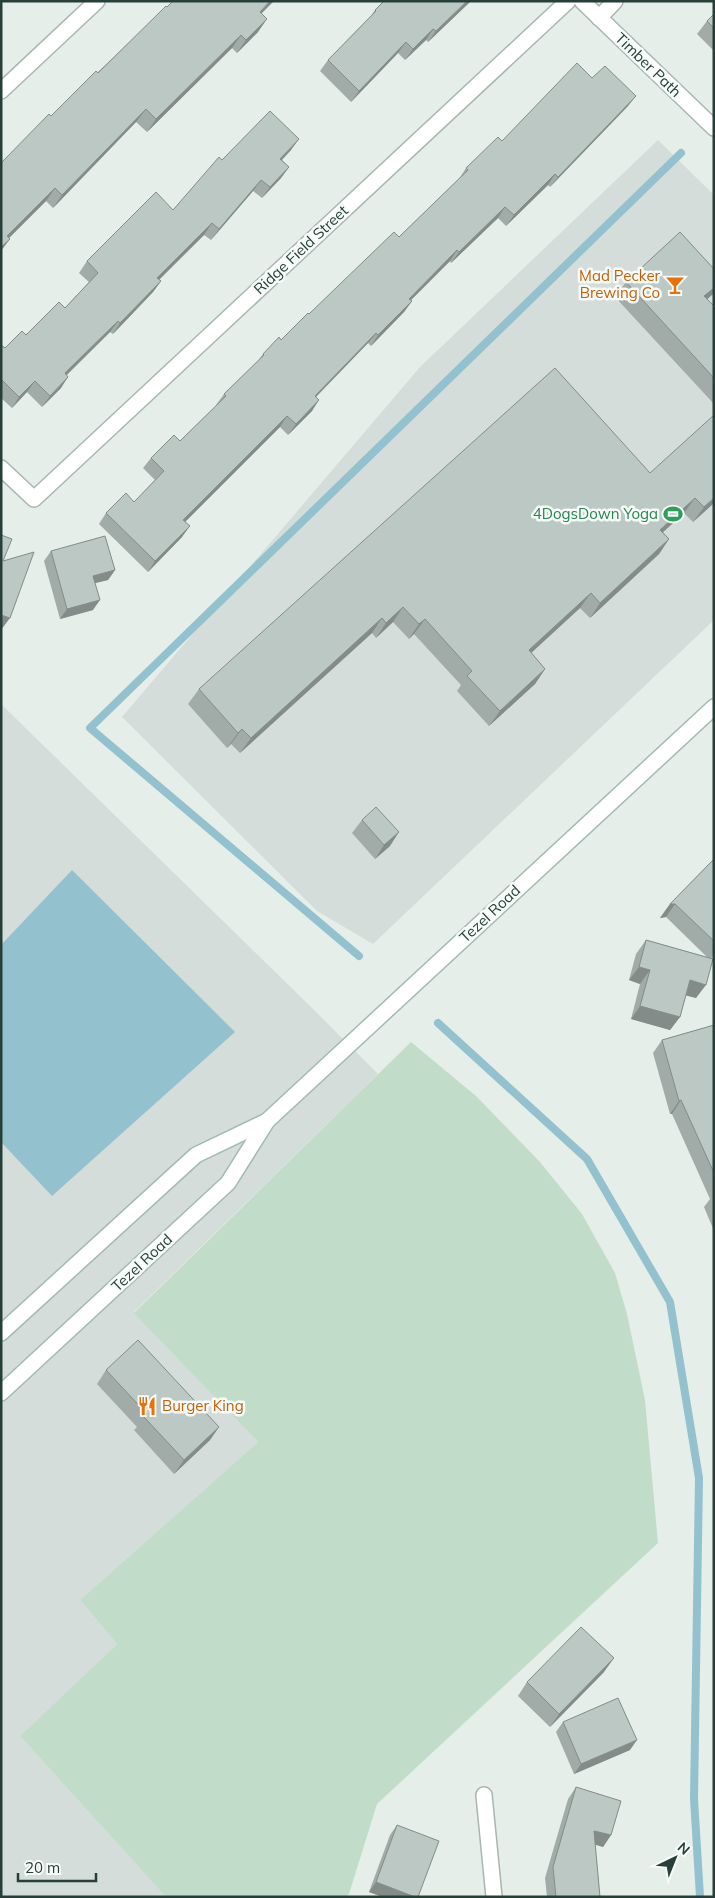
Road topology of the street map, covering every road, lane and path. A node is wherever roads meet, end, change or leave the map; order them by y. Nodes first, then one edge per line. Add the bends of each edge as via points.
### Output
1 (97, 1) edge
2 (568, 1) edge
3 (582, 1) edge
4 (615, 1) edge
5 (599, 18) junction
6 (1, 91) edge
7 (714, 128) edge
8 (1, 468) edge
9 (714, 707) edge
10 (267, 1121) junction
11 (1, 1333) edge
12 (1, 1393) edge
13 (484, 1795) dead end
14 (494, 1897) edge

1 - 6 main road
2 - 8 main road, Ridge Field Street via 34,499
3 - 5 main road, Timber Path
4 - 5 main road
5 - 7 main road, Timber Path
9 - 10 main road, Tezel Road
10 - 11 main road, Tezel Road via 196,1155
10 - 12 main road, Tezel Road via 228,1183
13 - 14 main road

